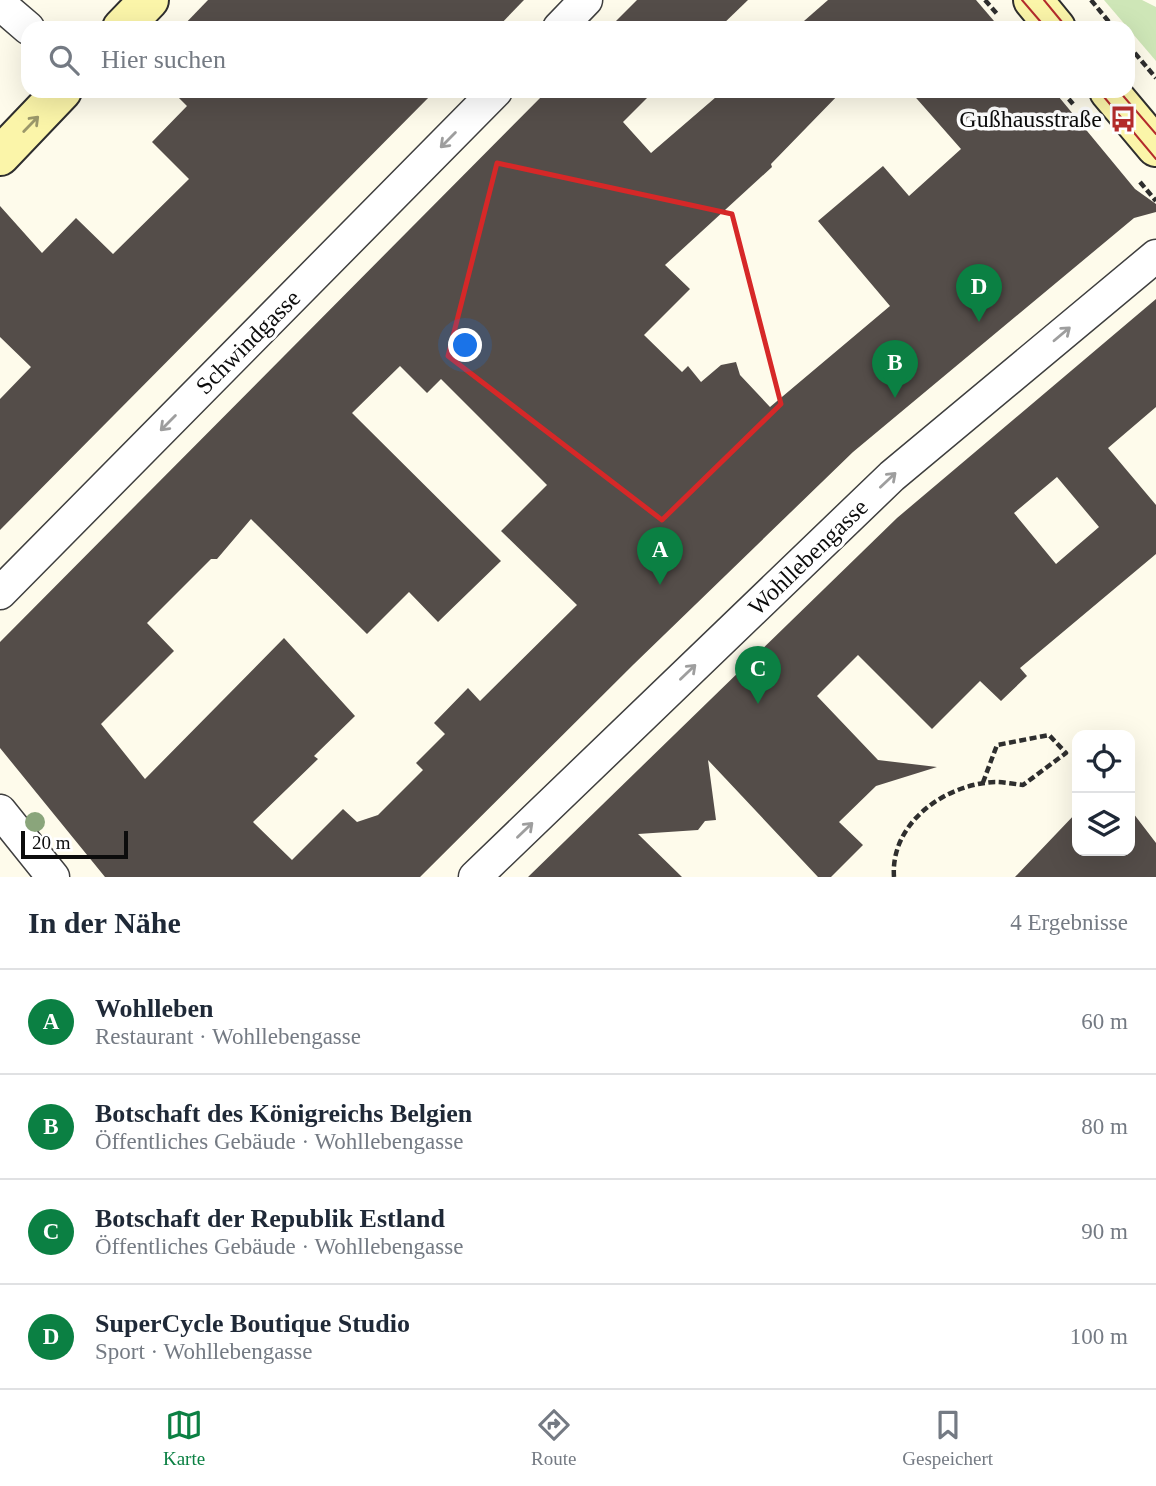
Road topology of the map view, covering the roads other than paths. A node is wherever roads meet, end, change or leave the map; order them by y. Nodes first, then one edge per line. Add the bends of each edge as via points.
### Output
1 (149, 0) edge
2 (586, 0) edge
3 (1033, 0) edge
4 (0, 4) edge
5 (129, 21) edge
6 (566, 21) edge
7 (1050, 21) edge
8 (21, 22) edge
9 (55, 98) edge
10 (489, 98) edge
11 (1115, 98) edge
12 (1156, 147) edge
13 (0, 156) edge
14 (1156, 256) edge
15 (0, 593) edge
16 (0, 811) edge
17 (53, 877) edge
18 (475, 877) edge

1 - 5 street
2 - 6 street
3 - 7 street
4 - 8 street
13 -> 9 street
10 -> 15 street, Schwindgasse
11 - 12 street
18 -> 14 street, Wohllebengasse via 892,476
16 - 17 street

